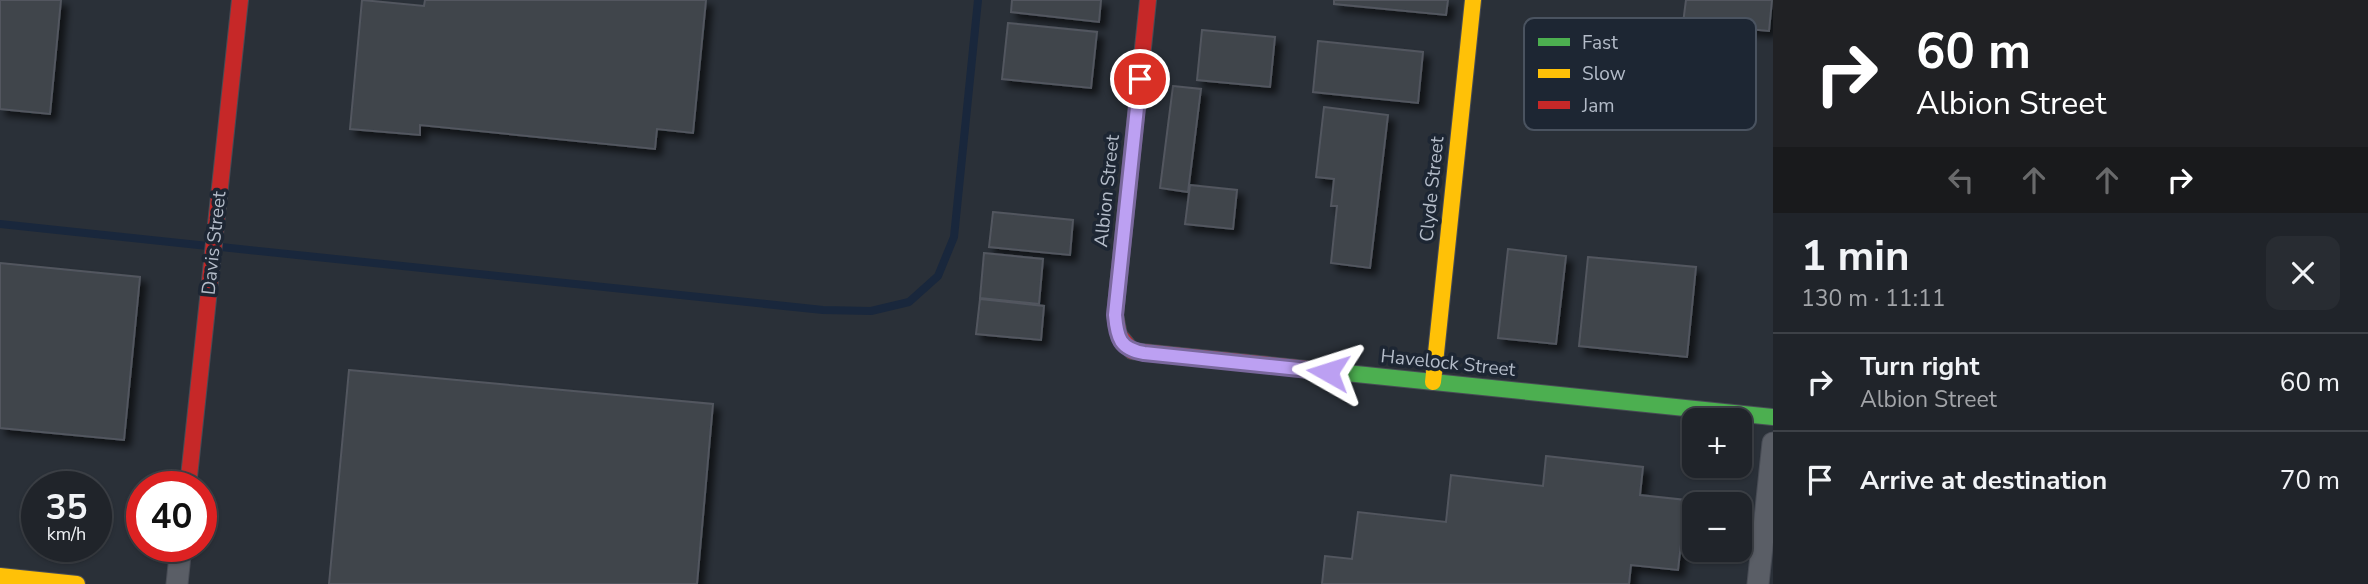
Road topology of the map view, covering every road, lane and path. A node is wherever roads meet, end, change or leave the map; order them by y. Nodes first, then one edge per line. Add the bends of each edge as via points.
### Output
1 (240, 0) edge
2 (1148, 0) edge
3 (1473, 0) edge
4 (1121, 343) joint
5 (1433, 382) junction
6 (1773, 417) edge
7 (1773, 443) edge
8 (190, 471) edge
9 (179, 562) edge
10 (0, 576) edge
11 (77, 584) edge
12 (177, 584) edge
13 (1758, 584) edge

1 - 8 street, Davis Street
2 - 4 street, Albion Street via 1115,315
3 - 5 street, Clyde Street
4 - 5 street, Havelock Street via 1144,353
5 - 6 street, Havelock Street
7 - 13 street
9 - 12 street
10 - 11 street

